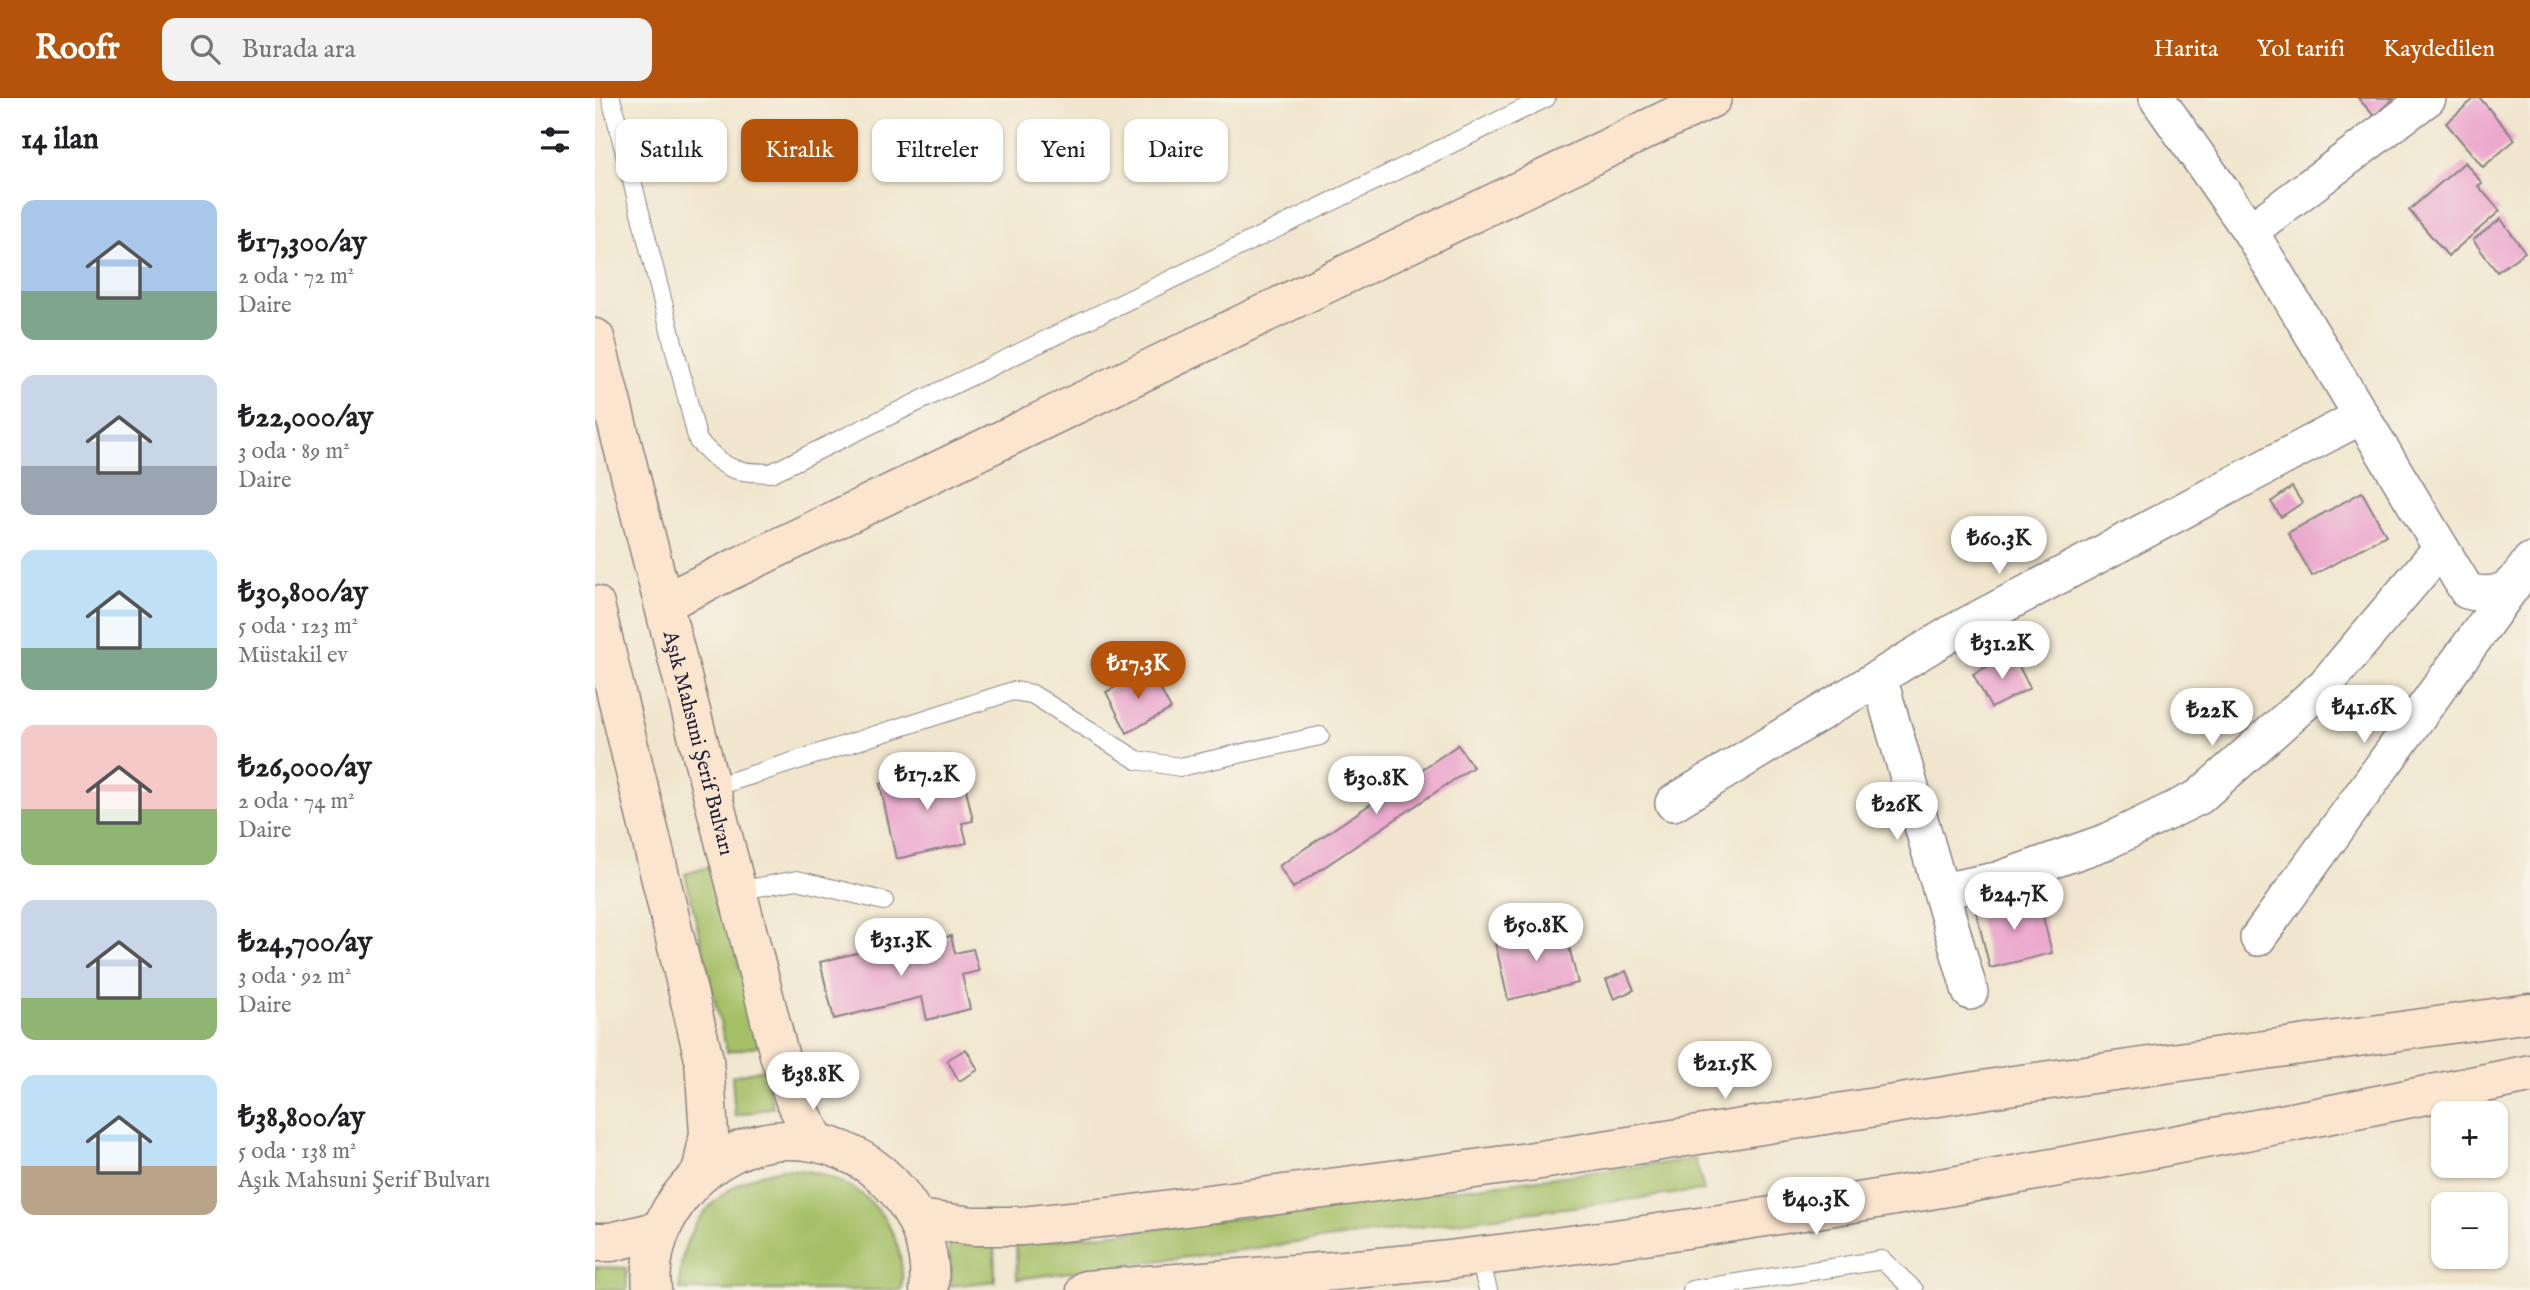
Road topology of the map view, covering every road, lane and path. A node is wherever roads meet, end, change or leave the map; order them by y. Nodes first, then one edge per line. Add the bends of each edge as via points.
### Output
1 (611, 98) edge
2 (1546, 98) edge
3 (1712, 98) edge
4 (2157, 98) edge
5 (2428, 98) edge
6 (2250, 231) junction
7 (595, 338) edge
8 (2362, 416) junction
9 (2441, 548) junction
10 (2522, 573) edge
11 (664, 602) junction
12 (595, 605) edge
13 (1879, 677) junction
14 (1320, 736) dead end
15 (711, 788) junction
16 (1673, 803) dead end
17 (737, 891) junction
18 (1941, 891) junction
19 (884, 901) dead end
20 (2259, 938) dead end
21 (1970, 992) dead end
22 (2530, 1013) edge
23 (2530, 1074) edge
24 (816, 1142) junction
25 (701, 1174) junction
26 (917, 1219) junction
27 (661, 1230) junction
28 (595, 1242) edge
29 (1484, 1273) edge
30 (652, 1290) edge
31 (929, 1290) edge
32 (1086, 1290) edge
33 (1692, 1290) edge
34 (1914, 1290) edge

1 - 2 lane via 698,441 720,463 737,472 771,472
3 - 11 main road
4 - 6 street
5 - 6 street
6 - 8 street
7 - 11 main road, Aşık Mahsuni Şerif Bulvarı
8 - 9 street
8 - 13 street via 1967,624
9 - 10 street via 2467,591 2488,597
9 - 18 street via 2325,685 2199,797 2108,841 1997,880
10 - 20 street
11 - 15 main road, Aşık Mahsuni Şerif Bulvarı
12 - 25 main road via 704,1059 709,1134
13 - 16 street
13 - 18 street
14 - 15 lane via 1180,767 1137,760 1032,694 1013,691
15 - 17 main road, Aşık Mahsuni Şerif Bulvarı
17 - 19 lane via 797,880
17 - 24 main road, Aşık Mahsuni Şerif Bulvarı via 780,1058
18 - 21 street
22 - 26 main road via 2014,1085 1528,1162 1110,1217 1022,1226 951,1225
23 - 29 main road via 2050,1170 1669,1231
24 - 25 main road via 785,1140 755,1145
24 - 26 main road via 865,1161 886,1177
25 - 27 main road via 684,1190
26 - 31 main road via 927,1247
27 - 28 main road
27 - 30 main road via 653,1257
29 - 32 main road
33 - 34 lane via 1882,1260

